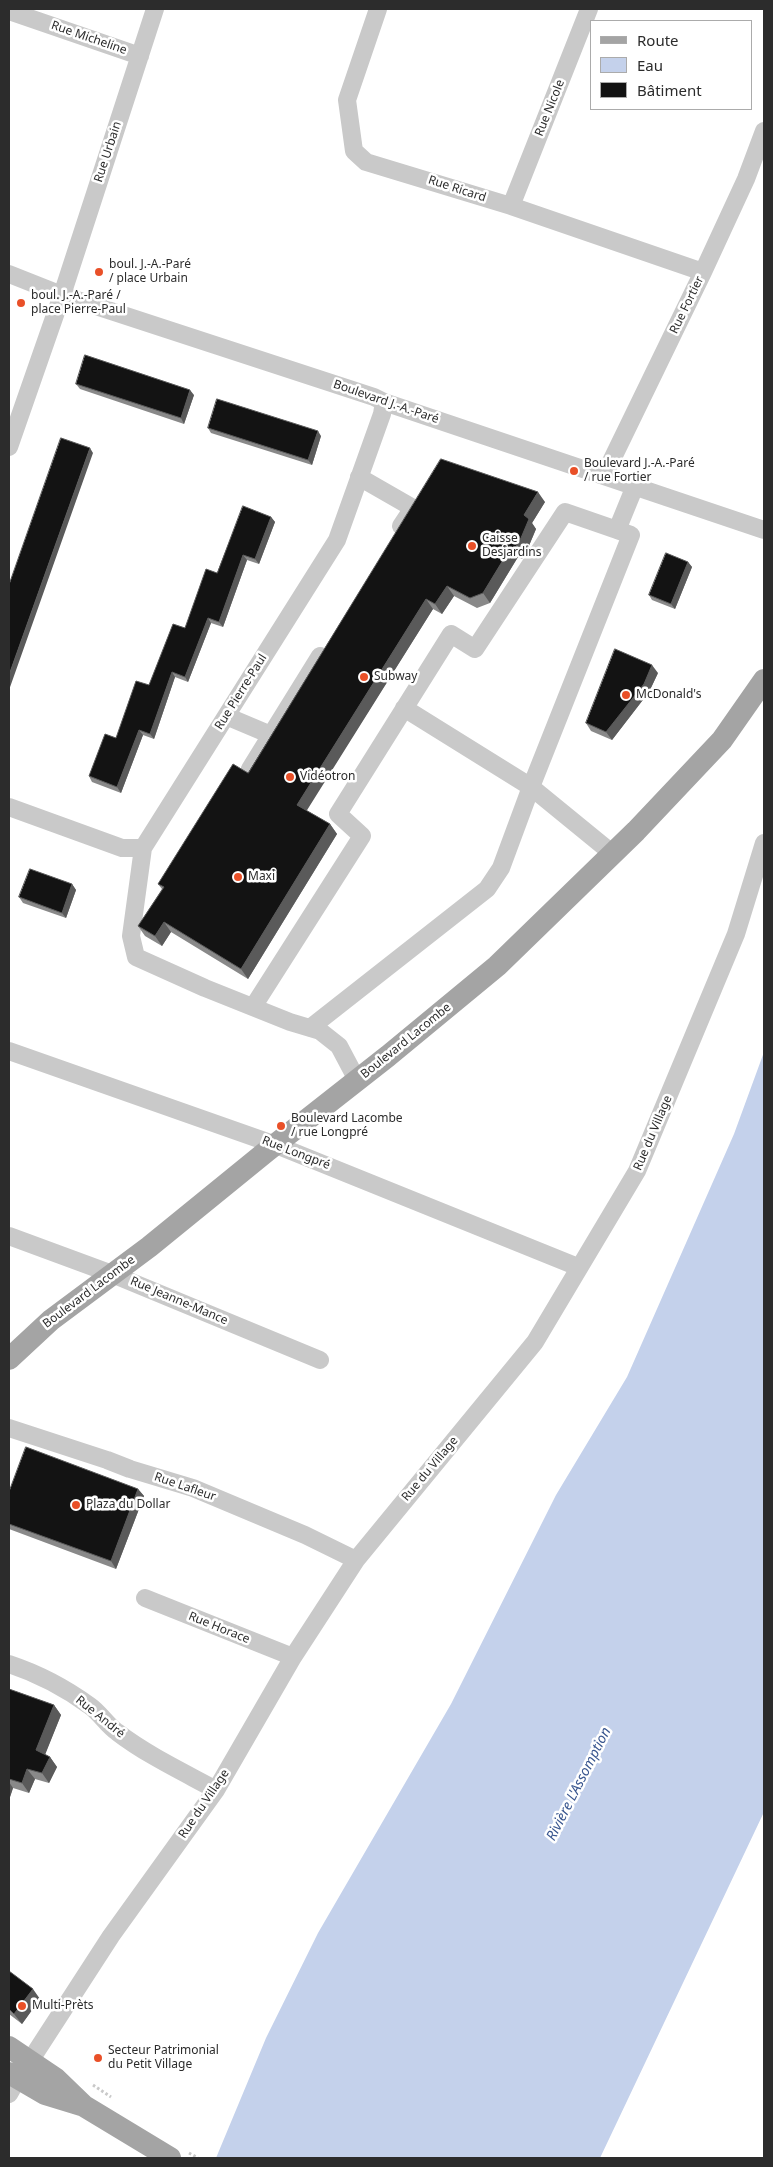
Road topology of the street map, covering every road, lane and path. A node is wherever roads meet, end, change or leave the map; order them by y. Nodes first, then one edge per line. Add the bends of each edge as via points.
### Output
1 (155, 9) edge
2 (378, 9) edge
3 (590, 9) edge
4 (9, 11) edge
5 (140, 56) junction
6 (764, 131) edge
7 (511, 206) junction
8 (703, 272) junction
9 (9, 274) edge
10 (62, 295) junction
11 (384, 402) junction
12 (9, 446) edge
13 (604, 476) junction
14 (360, 477) junction
15 (635, 486) junction
16 (618, 530) junction
17 (764, 530) edge
18 (392, 542) edge
19 (328, 643) edge
20 (764, 680) edge
21 (404, 708) junction
22 (226, 716) junction
23 (271, 735) junction
24 (250, 769) edge
25 (531, 787) junction
26 (9, 807) edge
27 (764, 843) edge
28 (143, 848) junction
29 (613, 854) junction
30 (253, 1007) junction
31 (310, 1028) junction
32 (9, 1051) edge
33 (357, 1080) junction
34 (276, 1145) junction
35 (9, 1236) edge
36 (578, 1267) junction
37 (112, 1274) junction
38 (9, 1359) edge
39 (320, 1360) dead end
40 (9, 1428) edge
41 (356, 1560) junction
42 (145, 1598) dead end
43 (293, 1657) junction
44 (9, 1664) edge
45 (216, 1790) junction
46 (9, 2047) edge
47 (30, 2061) junction
48 (12, 2082) edge
49 (84, 2106) junction
50 (170, 2158) edge

1 - 5 street, Rue Urbain
2 - 7 street, Rue Ricard via 348,100 354,151 366,162
3 - 7 street, Rue Nicole
4 - 5 street, Rue Micheline
5 - 10 street, Rue Urbain
6 - 8 street, Rue Fortier via 746,179
7 - 8 street, Rue Ricard
8 - 13 street, Rue Fortier
9 - 10 street, Boulevard J.-A.-Paré
10 - 11 street, Boulevard J.-A.-Paré
10 - 12 street
11 - 13 street, Boulevard J.-A.-Paré
11 - 14 street, Rue Pierre-Paul
13 - 15 street, Boulevard J.-A.-Paré
14 - 18 street via 412,508
14 - 22 street, Rue Pierre-Paul via 337,540
15 - 16 street
15 - 17 street, Boulevard J.-A.-Paré
16 - 21 street via 566,512 474,649 451,634
16 - 25 street via 630,535
19 - 23 street
20 - 29 main road, Boulevard Lacombe via 722,740
21 - 25 street
21 - 30 street via 338,814 362,836
22 - 23 street
22 - 28 street, Rue Pierre-Paul
23 - 24 street
25 - 29 street
25 - 31 street via 501,868 488,888
26 - 28 street via 122,848
27 - 36 street, Rue du Village via 736,934 637,1171
28 - 30 street via 131,936 136,957
29 - 33 main road, Boulevard Lacombe via 497,966
30 - 31 street
31 - 33 street via 320,1031 339,1046
32 - 34 street, Rue Longpré
33 - 34 main road, Boulevard Lacombe
34 - 36 street, Rue Longpré
34 - 37 main road, Boulevard Lacombe
35 - 37 street, Rue Jeanne-Mance
36 - 41 street, Rue du Village via 535,1342
37 - 38 main road, Boulevard Lacombe via 51,1320
37 - 39 street, Rue Jeanne-Mance
40 - 41 street, Rue Lafleur via 193,1488
41 - 43 street, Rue du Village
42 - 43 street, Rue Horace
43 - 45 street, Rue du Village
44 - 45 street, Rue André via 67,1689 116,1732
45 - 47 street, Rue du Village via 111,1936
46 - 47 main road
47 - 49 main road via 55,2078
48 - 49 main road
49 - 50 main road

